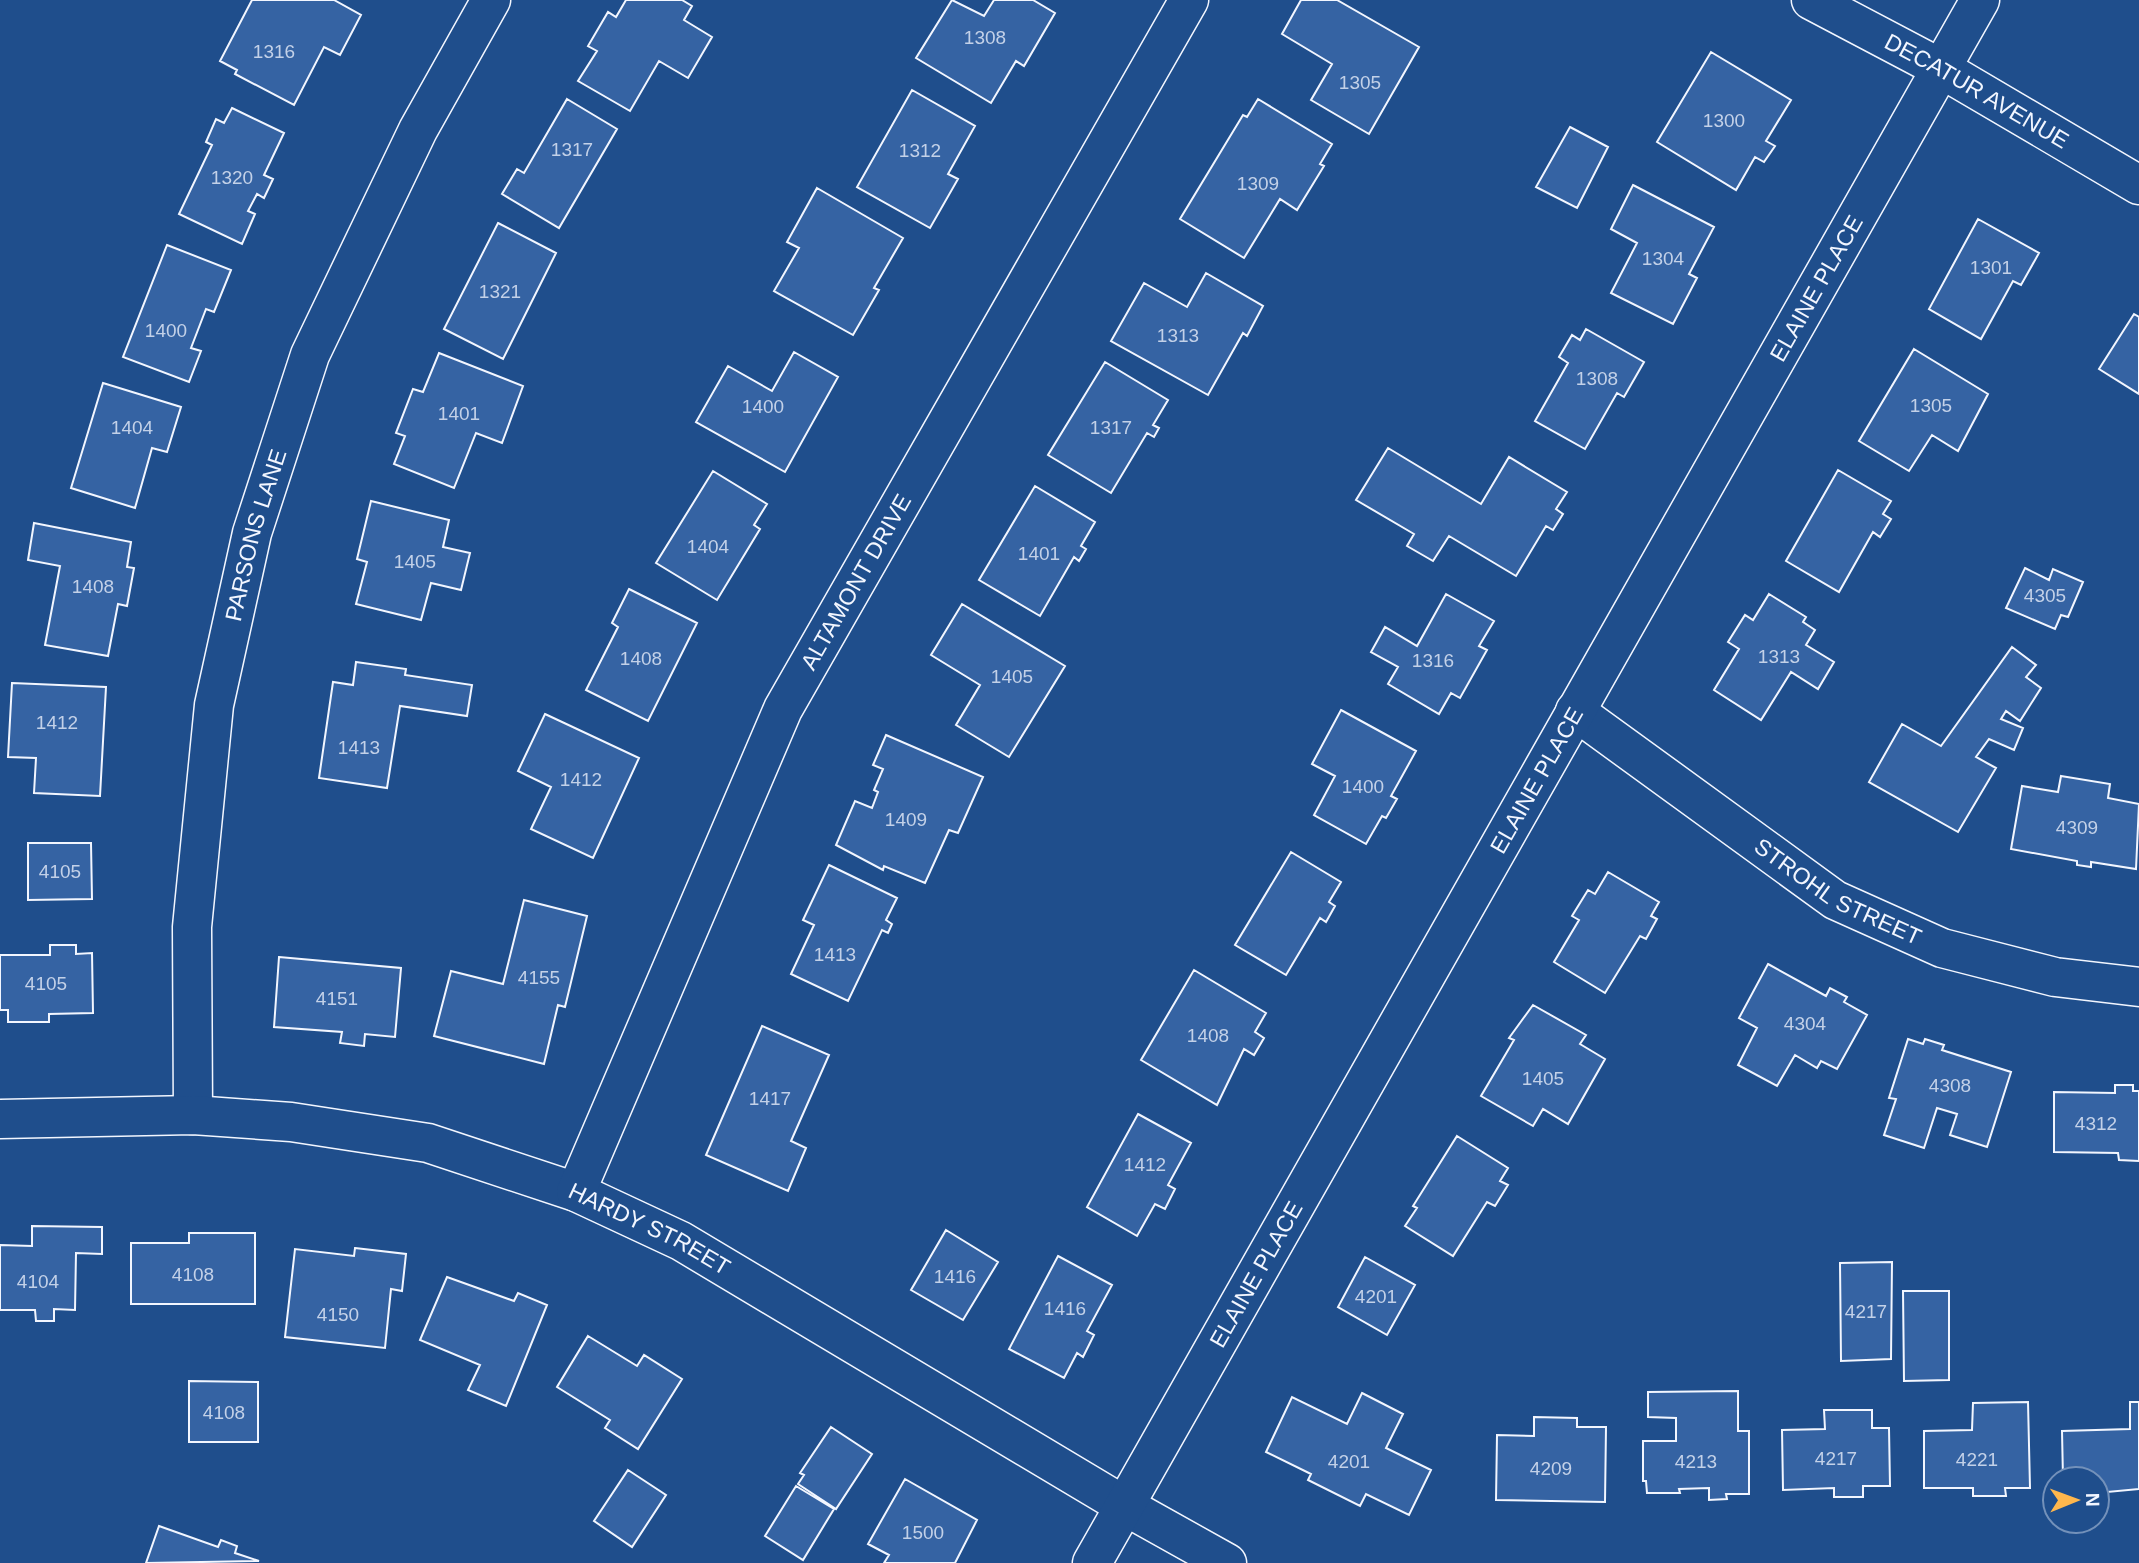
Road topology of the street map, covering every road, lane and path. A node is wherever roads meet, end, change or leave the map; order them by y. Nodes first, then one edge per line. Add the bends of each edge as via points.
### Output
1 (491, 0) edge
2 (1189, 0) edge
3 (1811, 0) edge
4 (1980, 0) edge
5 (1940, 68) junction
6 (2139, 185) edge
7 (1575, 711) junction
8 (2139, 987) edge
9 (193, 1115) junction
10 (0, 1119) edge
11 (576, 1192) junction
12 (1125, 1506) junction
13 (1092, 1563) edge
14 (1227, 1563) edge

1 - 9 street, PARSONS LANE via 418,130 310,355 252,533 214,705 208,761 192,927
2 - 11 street, ALTAMONT DRIVE via 783,709
3 - 5 street, DECATUR AVENUE
4 - 5 street, ELAINE PLACE
5 - 6 street, DECATUR AVENUE
5 - 7 street, ELAINE PLACE
7 - 8 street, STROHL STREET via 1835,900 1942,947 2055,976
7 - 12 street, ELAINE PLACE
9 - 10 street, HARDY STREET
9 - 11 street, HARDY STREET via 291,1122 428,1143
11 - 12 street, HARDY STREET via 681,1241
12 - 13 street, ELAINE PLACE
12 - 14 street, HARDY STREET

